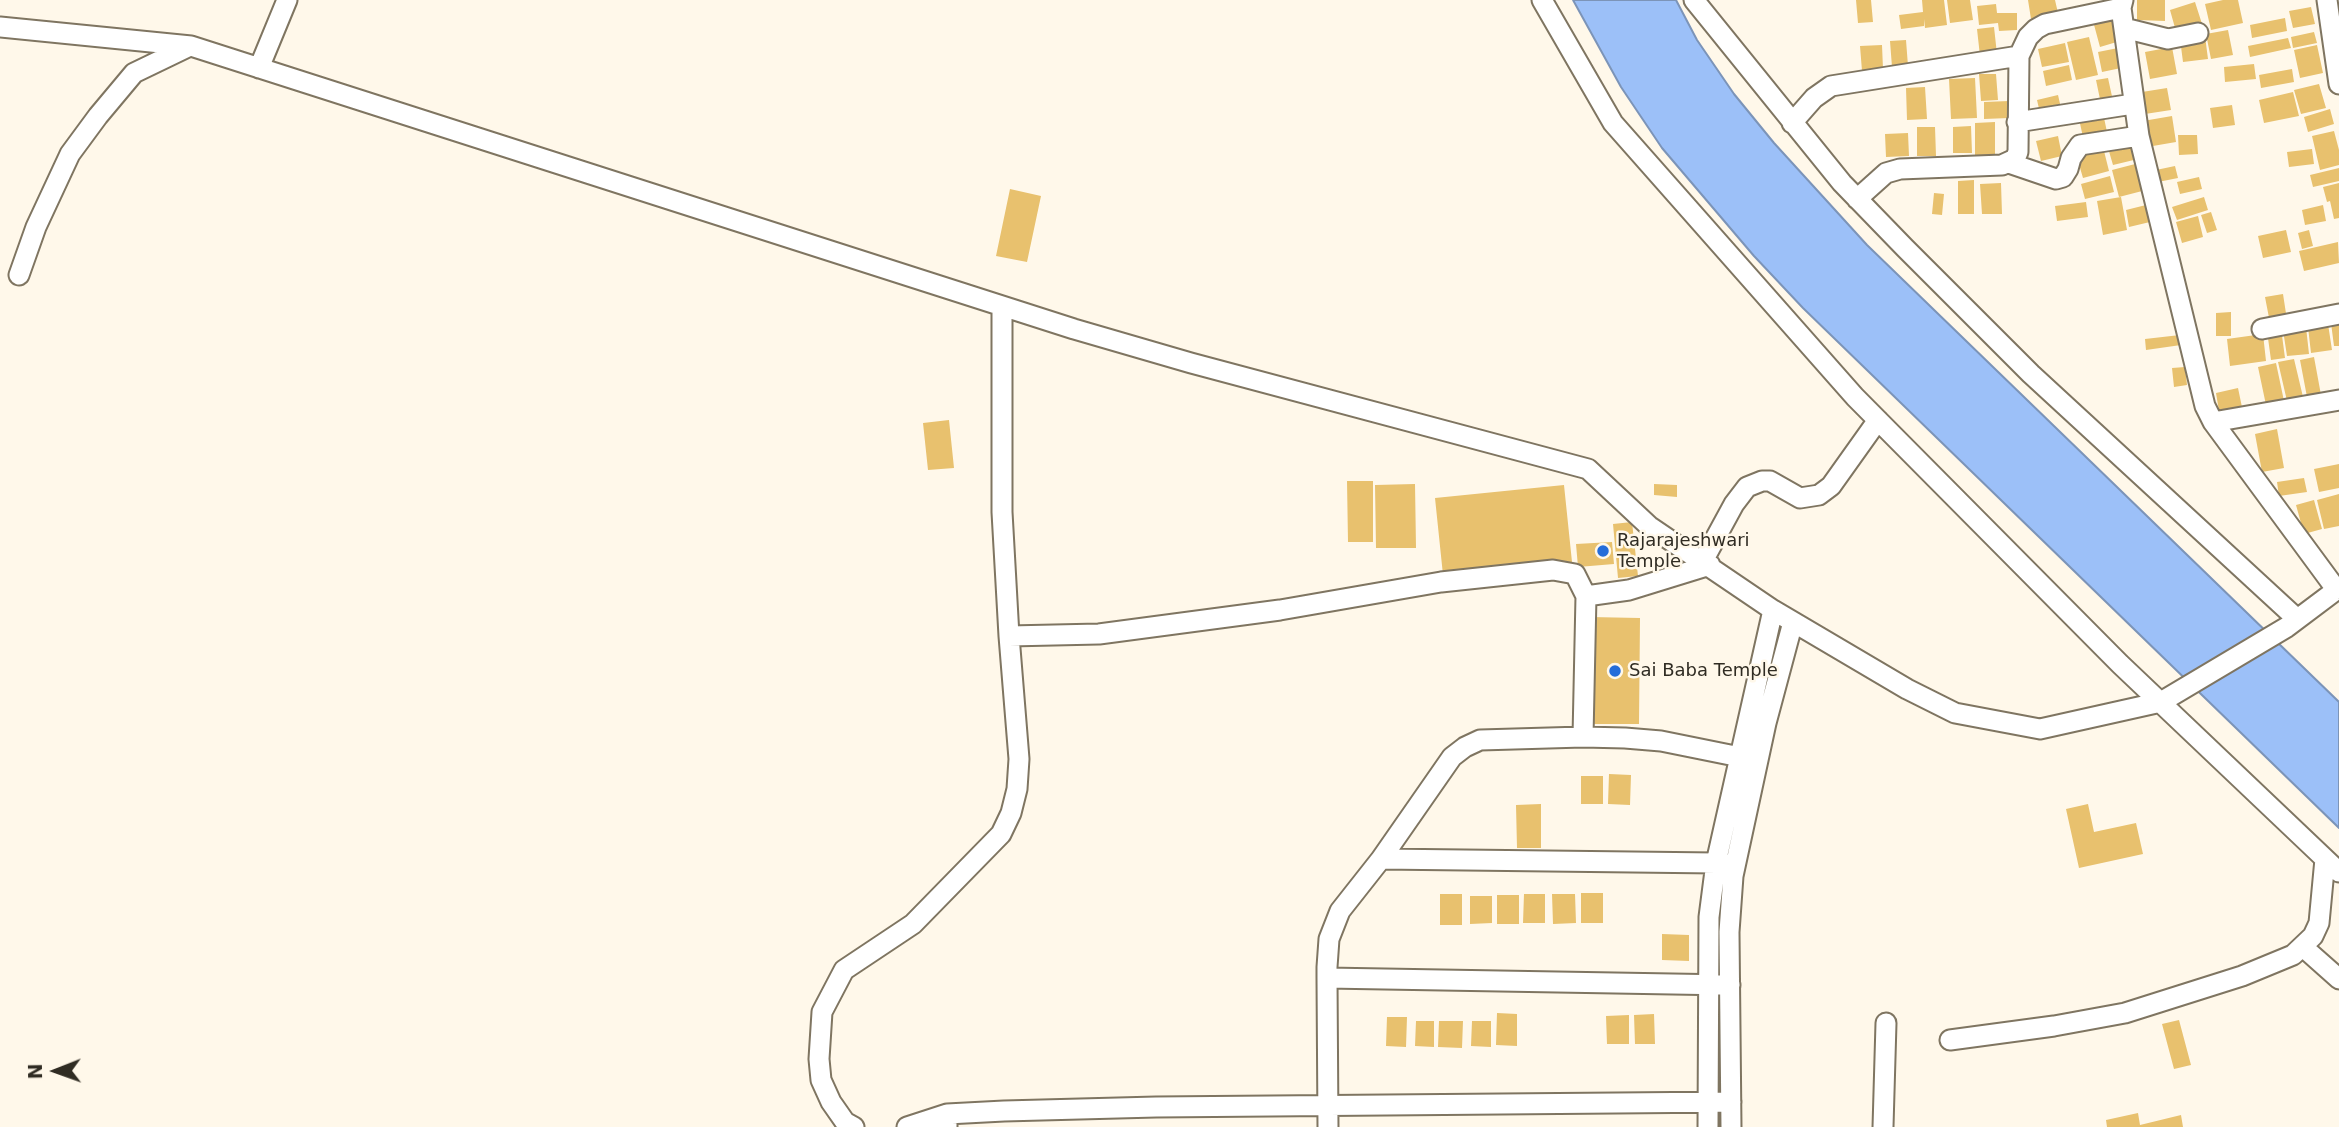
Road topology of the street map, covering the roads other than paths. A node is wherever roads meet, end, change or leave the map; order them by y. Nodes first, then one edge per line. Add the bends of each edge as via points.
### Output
1 (287, 0) edge
2 (1542, 0) edge
3 (2327, 0) edge
4 (1700, 2) edge
5 (2122, 4) edge
6 (0, 27) edge
7 (2124, 28) junction
8 (2198, 33) dead end
9 (191, 46) junction
10 (2019, 56) junction
11 (259, 68) junction
12 (2339, 84) edge
13 (2133, 104) junction
14 (2017, 122) junction
15 (1792, 123) junction
16 (2139, 136) junction
17 (2009, 163) junction
18 (1857, 199) junction
19 (19, 275) dead end
20 (1002, 306) junction
21 (2339, 314) edge
22 (2262, 329) dead end
23 (2339, 400) edge
24 (1878, 420) junction
25 (2213, 422) junction
26 (1707, 563) junction
27 (2337, 588) edge
28 (1586, 596) junction
29 (1773, 610) junction
30 (1793, 622) junction
31 (2291, 623) junction
32 (1009, 636) junction
33 (2168, 698) junction
34 (1583, 737) junction
35 (1748, 759) junction
36 (1381, 859) junction
37 (1726, 864) junction
38 (2332, 866) edge
39 (2303, 947) junction
40 (1327, 978) junction
41 (2339, 979) edge
42 (1708, 984) junction
43 (1730, 985) junction
44 (1886, 1023) dead end
45 (1950, 1040) dead end
46 (1708, 1102) junction
47 (1731, 1102) junction
48 (1328, 1106) junction
49 (947, 1120) edge
50 (853, 1127) edge
51 (907, 1127) edge
52 (1328, 1127) edge
53 (1708, 1127) edge
54 (1731, 1127) edge
55 (1883, 1127) edge

1 - 11 street
2 - 24 street via 1613,123
3 - 12 street
4 - 15 street
5 - 7 street
5 - 10 street via 2036,29
6 - 9 street
7 - 8 street via 2168,39
7 - 13 street
9 - 11 street
9 - 19 street via 134,73 98,116 70,155
10 - 14 street
10 - 15 street via 1831,86
11 - 20 street
13 - 14 street
13 - 16 street
14 - 17 street via 2018,152
15 - 18 street
16 - 17 street via 2080,145 2063,177 2046,177
16 - 25 street via 2198,384
17 - 18 street via 1900,169 1886,173
18 - 31 street via 2031,374
20 - 26 street via 1191,363 1588,469 1649,526
20 - 32 street via 1002,513
21 - 22 street
23 - 25 street
24 - 26 street via 1831,486 1819,495 1800,498 1770,481 1748,486
24 - 33 street
25 - 27 street
26 - 28 street via 1629,590
26 - 29 street
27 - 31 street
28 - 32 street via 1575,574 1553,570 1441,582 1099,634
28 - 34 street
29 - 30 street
29 - 35 street
30 - 33 street via 1955,713 2040,729
30 - 35 street
31 - 33 street
32 - 50 street via 1019,759 1017,789 1001,834 913,923 844,970 822,1012 821,1080 831,1102
33 - 38 street
34 - 35 street via 1661,741
34 - 36 street via 1480,740 1465,747 1452,757
35 - 37 street
36 - 37 street
36 - 40 street via 1340,911 1329,939
37 - 42 street via 1709,917
37 - 43 street
38 - 39 street via 2319,923
39 - 41 street
39 - 45 street via 2242,976 2125,1013
40 - 42 street
40 - 48 street
42 - 43 street
42 - 46 street
43 - 47 street
44 - 55 street
46 - 47 street
46 - 48 street
46 - 53 street
47 - 54 street
48 - 49 street via 1156,1107
48 - 52 street
49 - 51 street

